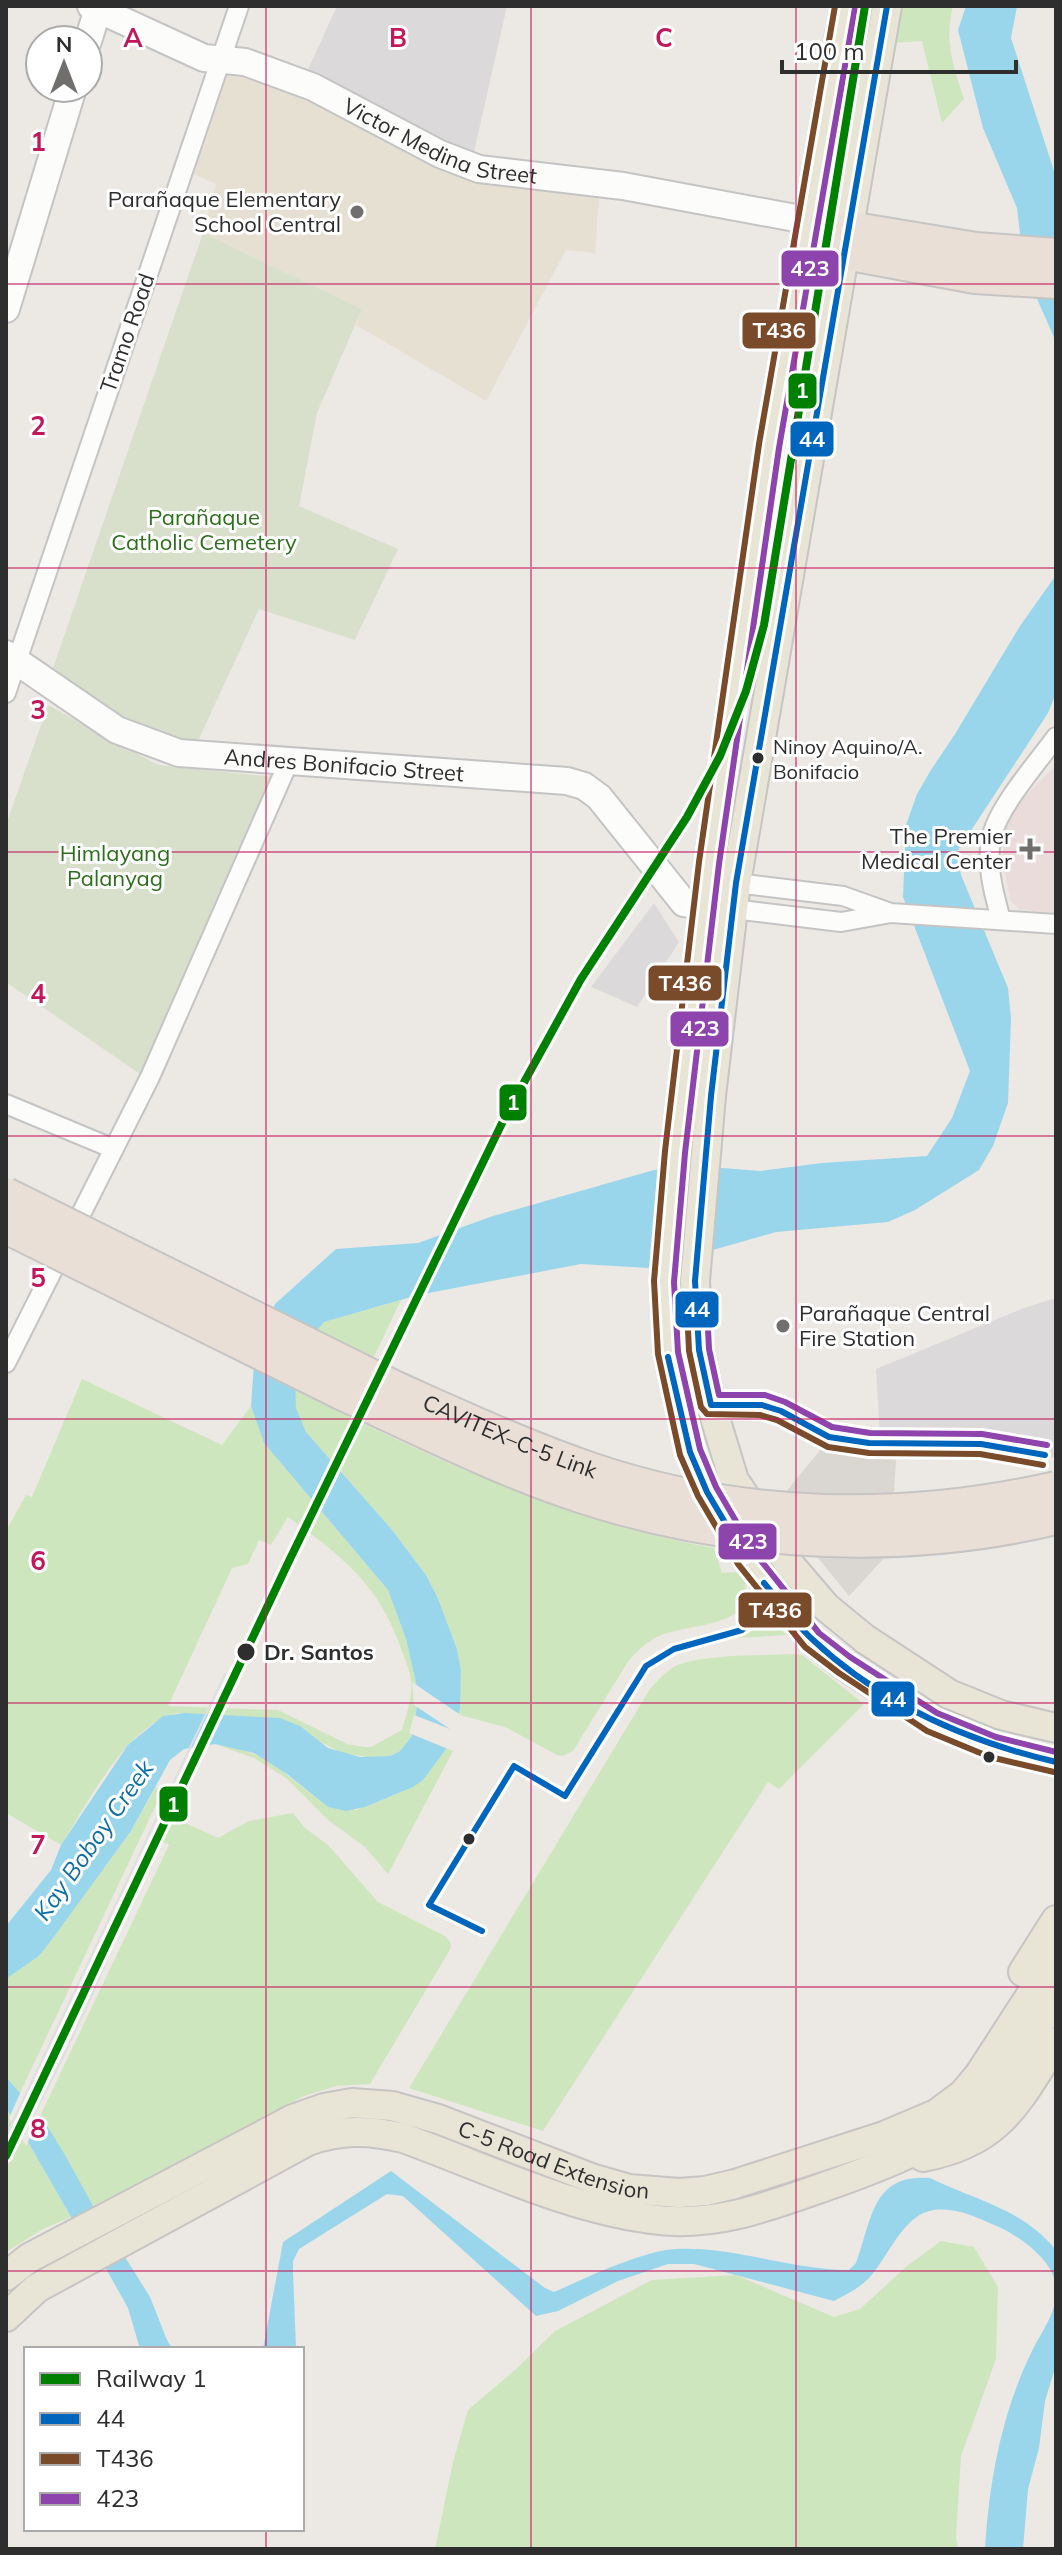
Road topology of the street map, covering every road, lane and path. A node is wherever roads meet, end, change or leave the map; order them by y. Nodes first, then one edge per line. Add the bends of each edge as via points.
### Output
1 (239, 6) edge
2 (845, 6) edge
3 (887, 6) edge
4 (96, 7) edge
5 (220, 61) junction
6 (68, 104) edge
7 (809, 221) junction
8 (847, 241) junction
9 (1056, 255) edge
10 (1010, 267) junction
11 (1056, 282) edge
12 (6, 309) edge
13 (11, 657) edge
14 (6, 693) edge
15 (1056, 737) edge
16 (289, 761) junction
17 (706, 892) junction
18 (734, 896) junction
19 (897, 913) junction
20 (993, 920) junction
21 (1056, 924) edge
22 (6, 1104) edge
23 (114, 1149) junction
24 (6, 1194) edge
25 (6, 1227) edge
26 (6, 1363) edge
27 (720, 1439) junction
28 (690, 1452) junction
29 (1056, 1488) edge
30 (1056, 1518) edge
31 (790, 1565) junction
32 (764, 1583) junction
33 (1056, 1728) edge
34 (1055, 1763) edge
35 (1056, 1920) edge
36 (1056, 1956) edge
37 (1056, 1996) edge
38 (1056, 2042) edge
39 (969, 2103) junction
40 (884, 2136) junction
41 (895, 2162) junction
42 (6, 2276) edge
43 (6, 2317) edge

1 - 5 street, Tramo Road
2 - 7 main road
3 - 8 main road
4 - 5 street, Victor Medina Street
5 - 7 street, Victor Medina Street via 245,62 313,87 479,169 623,186
5 - 13 street, Tramo Road
6 - 12 street
7 - 8 street, Victor Medina Street
7 - 17 main road via 767,463
8 - 10 highway via 975,277
8 - 18 main road
9 - 10 highway
10 - 11 highway
13 - 14 street, Tramo Road
13 - 16 street, Andres Bonifacio Street via 117,730 149,744 179,753
15 - 20 street via 992,835
16 - 17 street, Andres Bonifacio Street via 584,786 599,797 684,903
16 - 23 street
17 - 18 street, Andres Bonifacio Street
17 - 28 main road via 664,1282 668,1353
18 - 19 street via 843,896
18 - 19 street via 841,922
18 - 27 main road via 695,1281 699,1350
19 - 20 street
20 - 21 street
22 - 23 street
23 - 26 street
24 - 29 highway, CAVITEX–C-5 Link, bridge via 396,1388 531,1447 629,1481 728,1503 848,1512 950,1507
25 - 30 highway, CAVITEX–C-5 Link, bridge via 433,1436 539,1481 634,1512 744,1533 839,1540 922,1538
27 - 28 main road
27 - 31 main road via 734,1480
28 - 32 main road via 724,1523
31 - 32 main road
31 - 33 main road via 826,1607 865,1639 949,1694 1001,1715
32 - 34 main road via 812,1640 886,1694 932,1722 993,1747
35 - 40 main road via 959,2070 925,2106
36 - 39 main road, C-5 Road Extension via 986,2065
37 - 39 main road, C-5 Road Extension via 997,2089
38 - 41 main road via 994,2129 957,2148
39 - 40 main road, C-5 Road Extension
39 - 41 main road, C-5 Road Extension via 925,2146
40 - 42 main road, C-5 Road Extension via 735,2184 657,2192 594,2179 411,2110 352,2103 293,2119 29,2258
41 - 43 main road, C-5 Road Extension via 744,2214 679,2222 586,2206 403,2138 379,2132 330,2133 37,2288

